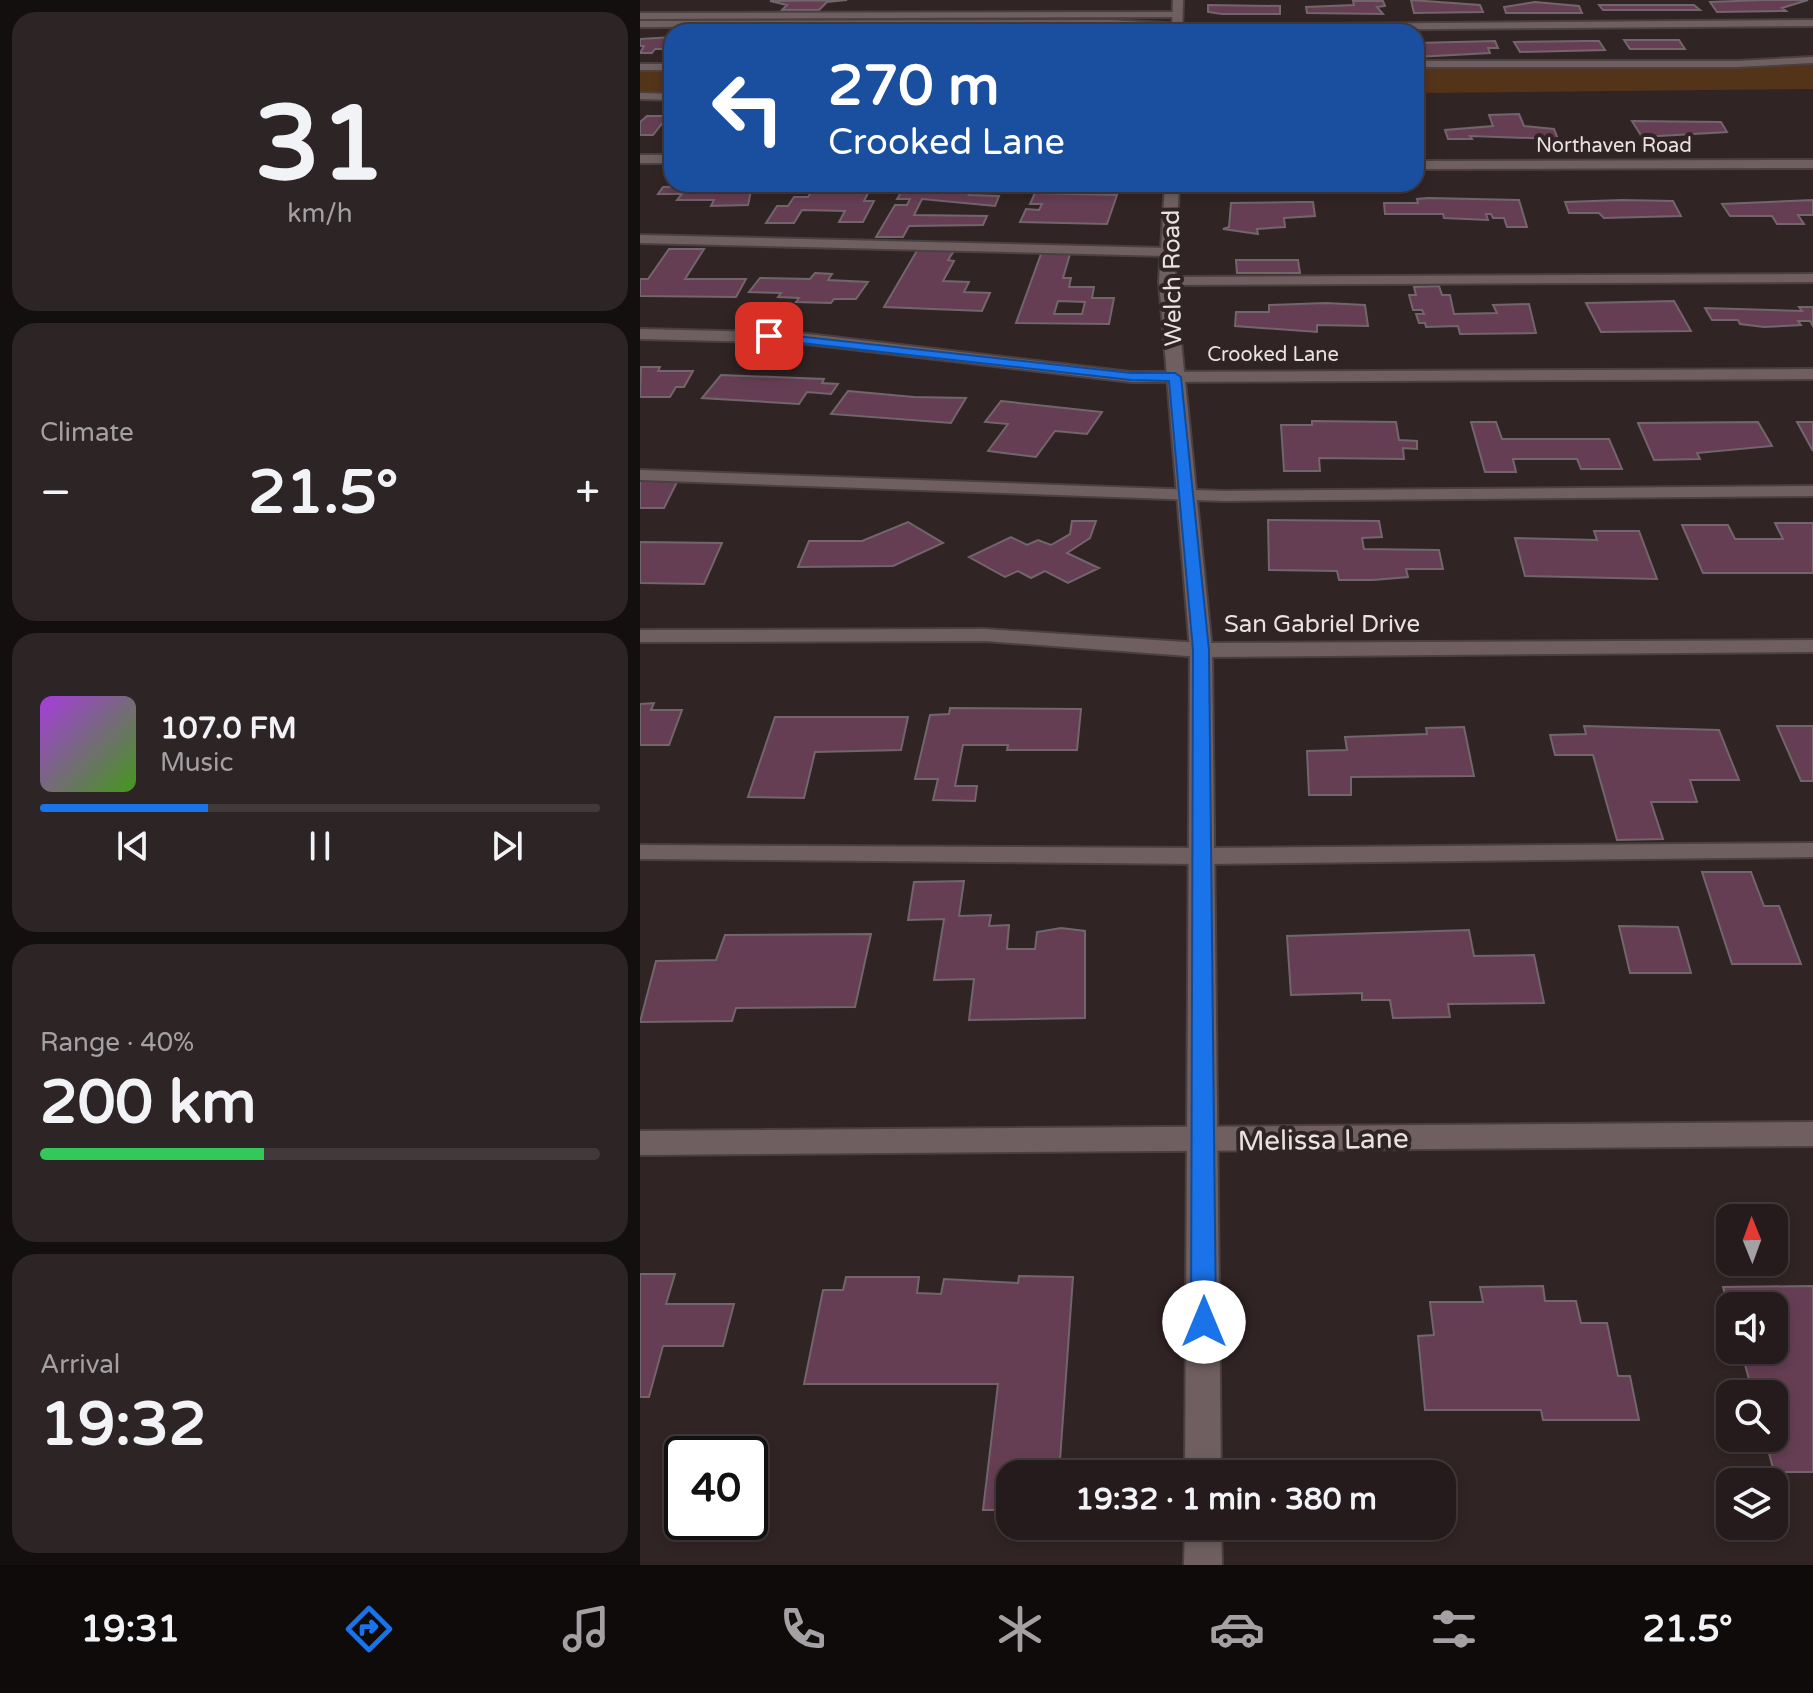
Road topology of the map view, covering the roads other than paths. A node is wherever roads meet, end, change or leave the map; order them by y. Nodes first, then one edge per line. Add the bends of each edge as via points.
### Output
1 (1178, 0) edge
2 (1178, 14) junction
3 (640, 16) edge
4 (1813, 23) edge
5 (640, 24) edge
6 (1120, 24) edge
7 (1177, 24) edge
8 (1424, 27) edge
9 (1813, 60) edge
10 (1424, 64) edge
11 (640, 67) edge
12 (664, 67) edge
13 (640, 96) edge
14 (664, 97) edge
15 (640, 159) edge
16 (664, 159) edge
17 (1813, 164) edge
18 (1424, 165) edge
19 (1171, 192) edge
20 (640, 239) edge
21 (1167, 252) junction
22 (1813, 278) edge
23 (1167, 281) junction
24 (640, 334) edge
25 (1813, 374) edge
26 (1175, 377) junction
27 (640, 475) edge
28 (1813, 491) edge
29 (1187, 492) junction
30 (640, 636) edge
31 (1813, 646) edge
32 (1201, 650) junction
33 (1813, 850) edge
34 (640, 852) edge
35 (1202, 856) junction
36 (1813, 1134) edge
37 (1204, 1141) junction
38 (640, 1143) edge
39 (1203, 1460) edge
40 (1203, 1540) edge
41 (1203, 1565) edge

1 - 2 street
2 - 3 lane
2 - 7 street
4 - 8 street
5 - 6 street
9 - 10 lane
11 - 12 lane
13 - 14 lane
15 - 16 street
17 - 18 street, Northaven Road
19 - 21 street, Welch Road
20 - 21 lane
21 - 23 street, Welch Road
22 - 23 lane
23 - 26 street, Welch Road
24 - 26 street, Crooked Lane via 799,338 1131,377
25 - 26 street, Crooked Lane
26 - 29 street, Welch Road
27 - 29 lane
28 - 29 lane via 1224,496
29 - 32 street, Welch Road
30 - 32 street, San Gabriel Drive via 985,635
31 - 32 street, San Gabriel Drive
32 - 35 street, Welch Road
33 - 35 lane
34 - 35 lane
35 - 37 street, Welch Road
36 - 37 street, Melissa Lane
37 - 38 street, Melissa Lane
37 - 39 street, Welch Road
40 - 41 street

